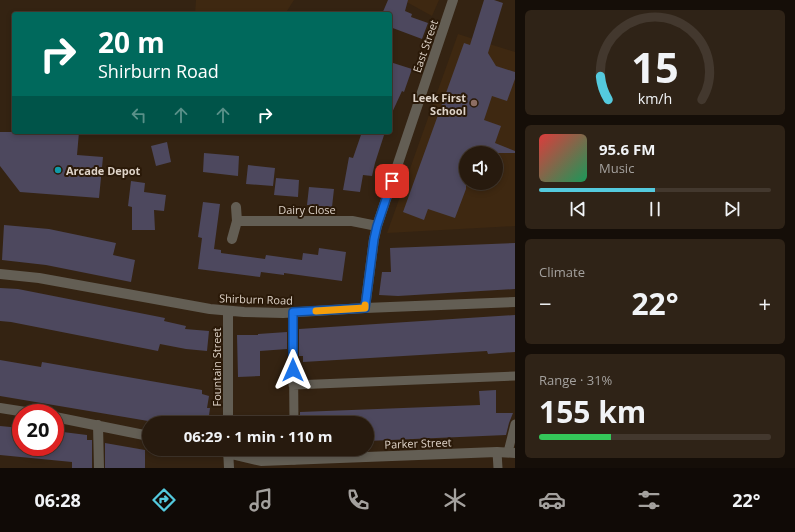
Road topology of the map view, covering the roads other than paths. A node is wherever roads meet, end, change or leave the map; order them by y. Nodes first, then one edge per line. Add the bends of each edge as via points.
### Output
1 (453, 0) edge
2 (236, 207) dead end
3 (237, 221) junction
4 (377, 226) junction
5 (232, 239) dead end
6 (0, 274) edge
7 (515, 302) edge
8 (365, 308) junction
9 (228, 311) junction
10 (293, 312) junction
11 (515, 376) edge
12 (293, 385) junction
13 (0, 408) edge
14 (12, 410) edge
15 (228, 416) edge
16 (294, 416) edge
17 (64, 419) edge
18 (515, 424) edge
19 (98, 425) junction
20 (142, 434) edge
21 (507, 452) edge
22 (228, 456) edge
23 (244, 456) edge
24 (294, 456) edge
25 (294, 460) junction
26 (99, 468) edge
27 (228, 468) edge
28 (498, 468) edge

1 - 4 street, East Street
2 - 3 street
3 - 4 street, Dairy Close via 352,221
3 - 5 street
4 - 8 street, East Street
6 - 9 street, Shirburn Road via 39,278
7 - 8 street, Shirburn Road
8 - 10 street, Shirburn Road
9 - 10 street, Shirburn Road
9 - 15 street, Fountain Street
10 - 12 lane
11 - 12 lane
12 - 16 lane
13 - 14 street
17 - 19 street
18 - 21 lane
19 - 20 street
19 - 26 street
21 - 25 street, Parker Street
21 - 28 lane
22 - 27 street
23 - 25 street, Parker Street via 261,461
24 - 25 lane

